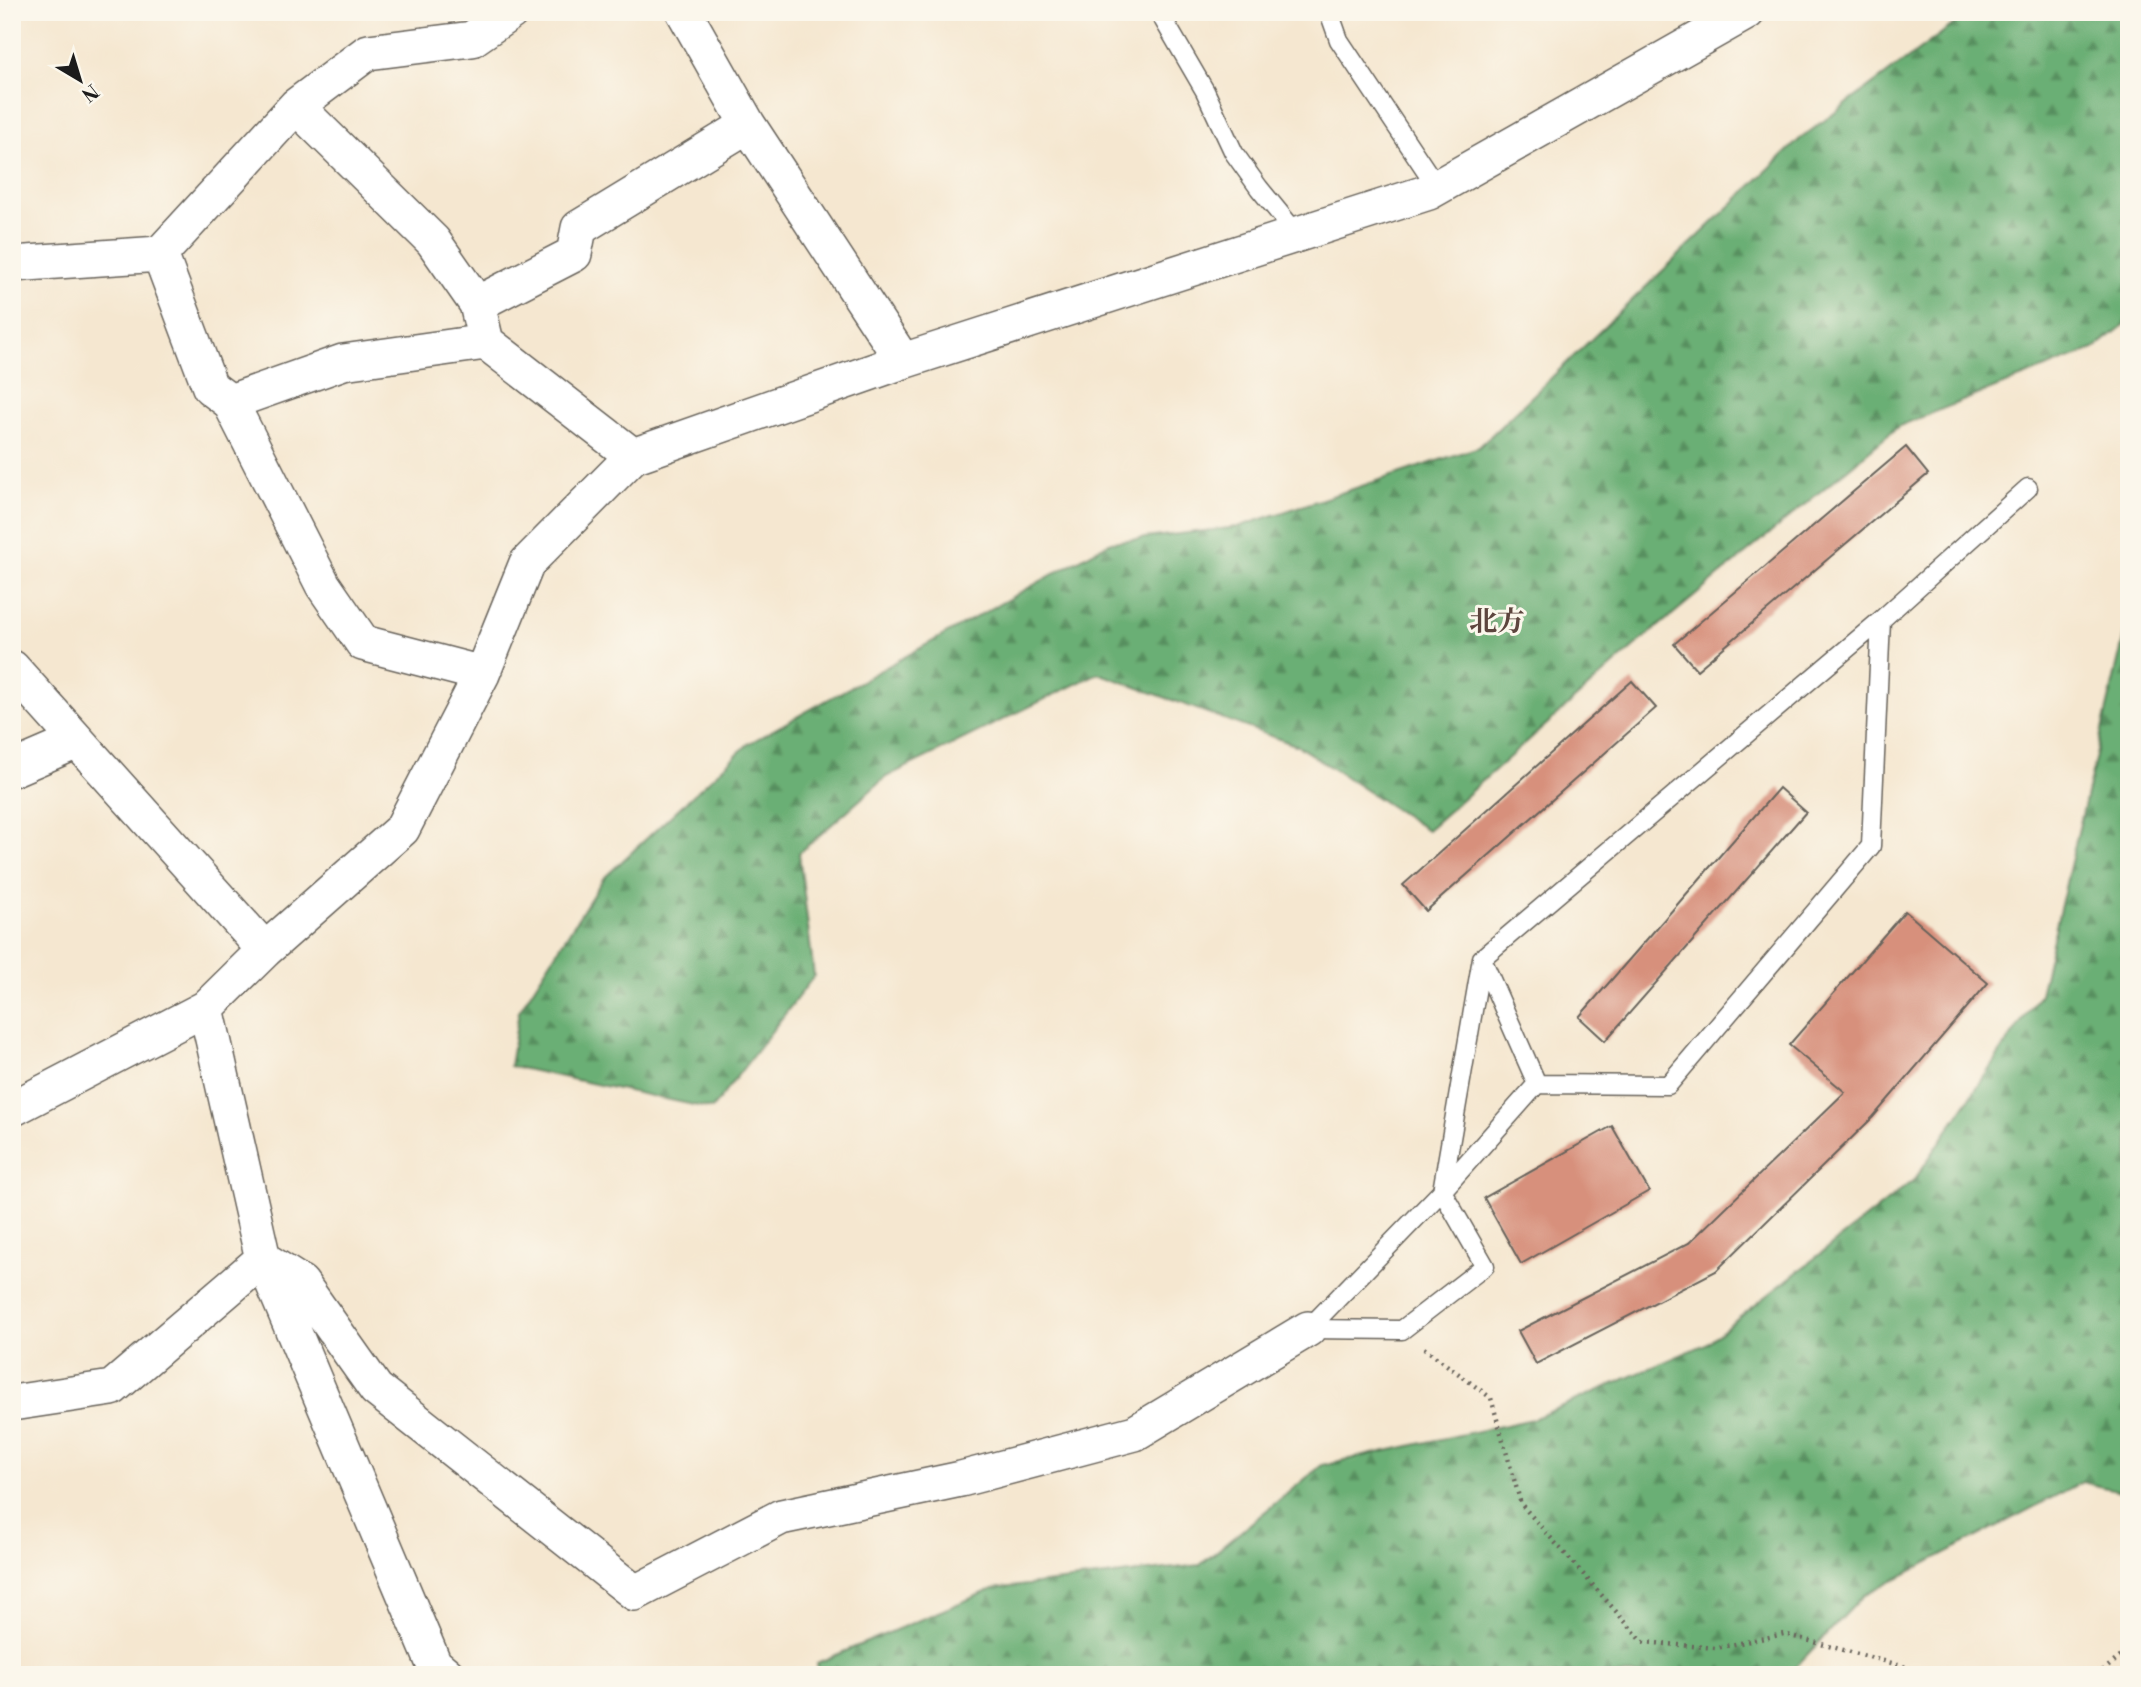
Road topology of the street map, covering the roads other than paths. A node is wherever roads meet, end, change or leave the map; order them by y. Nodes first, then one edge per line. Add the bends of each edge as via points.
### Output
1 (511, 12) edge
2 (684, 12) edge
3 (1159, 12) edge
4 (1329, 12) edge
5 (1747, 12) edge
6 (296, 106) junction
7 (748, 125) junction
8 (1437, 187) junction
9 (1294, 235) junction
10 (160, 254) junction
11 (12, 264) edge
12 (477, 304) junction
13 (486, 342) junction
14 (903, 361) junction
15 (230, 402) junction
16 (633, 456) junction
17 (2028, 488) dead end
18 (1881, 620) junction
19 (12, 668) edge
20 (482, 674) junction
21 (78, 741) junction
22 (12, 769) edge
23 (265, 950) junction
24 (1482, 958) junction
25 (206, 1008) junction
26 (1537, 1084) junction
27 (12, 1109) edge
28 (1442, 1191) junction
29 (263, 1259) junction
30 (1308, 1329) junction
31 (12, 1403) edge
32 (447, 1675) edge

1 - 6 street via 472,39 369,52
2 - 7 street
3 - 9 lane via 1205,91 1234,153
4 - 8 lane via 1339,40
5 - 8 street
6 - 10 street
6 - 12 street via 433,241
7 - 12 street via 579,228 575,254
7 - 14 street
8 - 9 street
9 - 14 street
10 - 11 street
10 - 15 street via 210,387
12 - 13 street
13 - 15 street via 343,362
13 - 16 street
14 - 16 street
15 - 20 street via 323,585 363,642
16 - 20 street via 527,563
17 - 18 lane
18 - 24 lane
18 - 26 lane via 1871,846 1668,1085
19 - 21 street
20 - 23 street via 402,829
21 - 22 street
21 - 23 street
23 - 25 street
24 - 26 lane
24 - 28 lane
25 - 27 street
25 - 29 street
26 - 28 lane
28 - 30 lane
28 - 30 lane via 1485,1266 1402,1331
29 - 30 street via 301,1283 376,1389 635,1593 781,1517 961,1479 1135,1433
29 - 31 street via 113,1388
29 - 32 street via 434,1664

